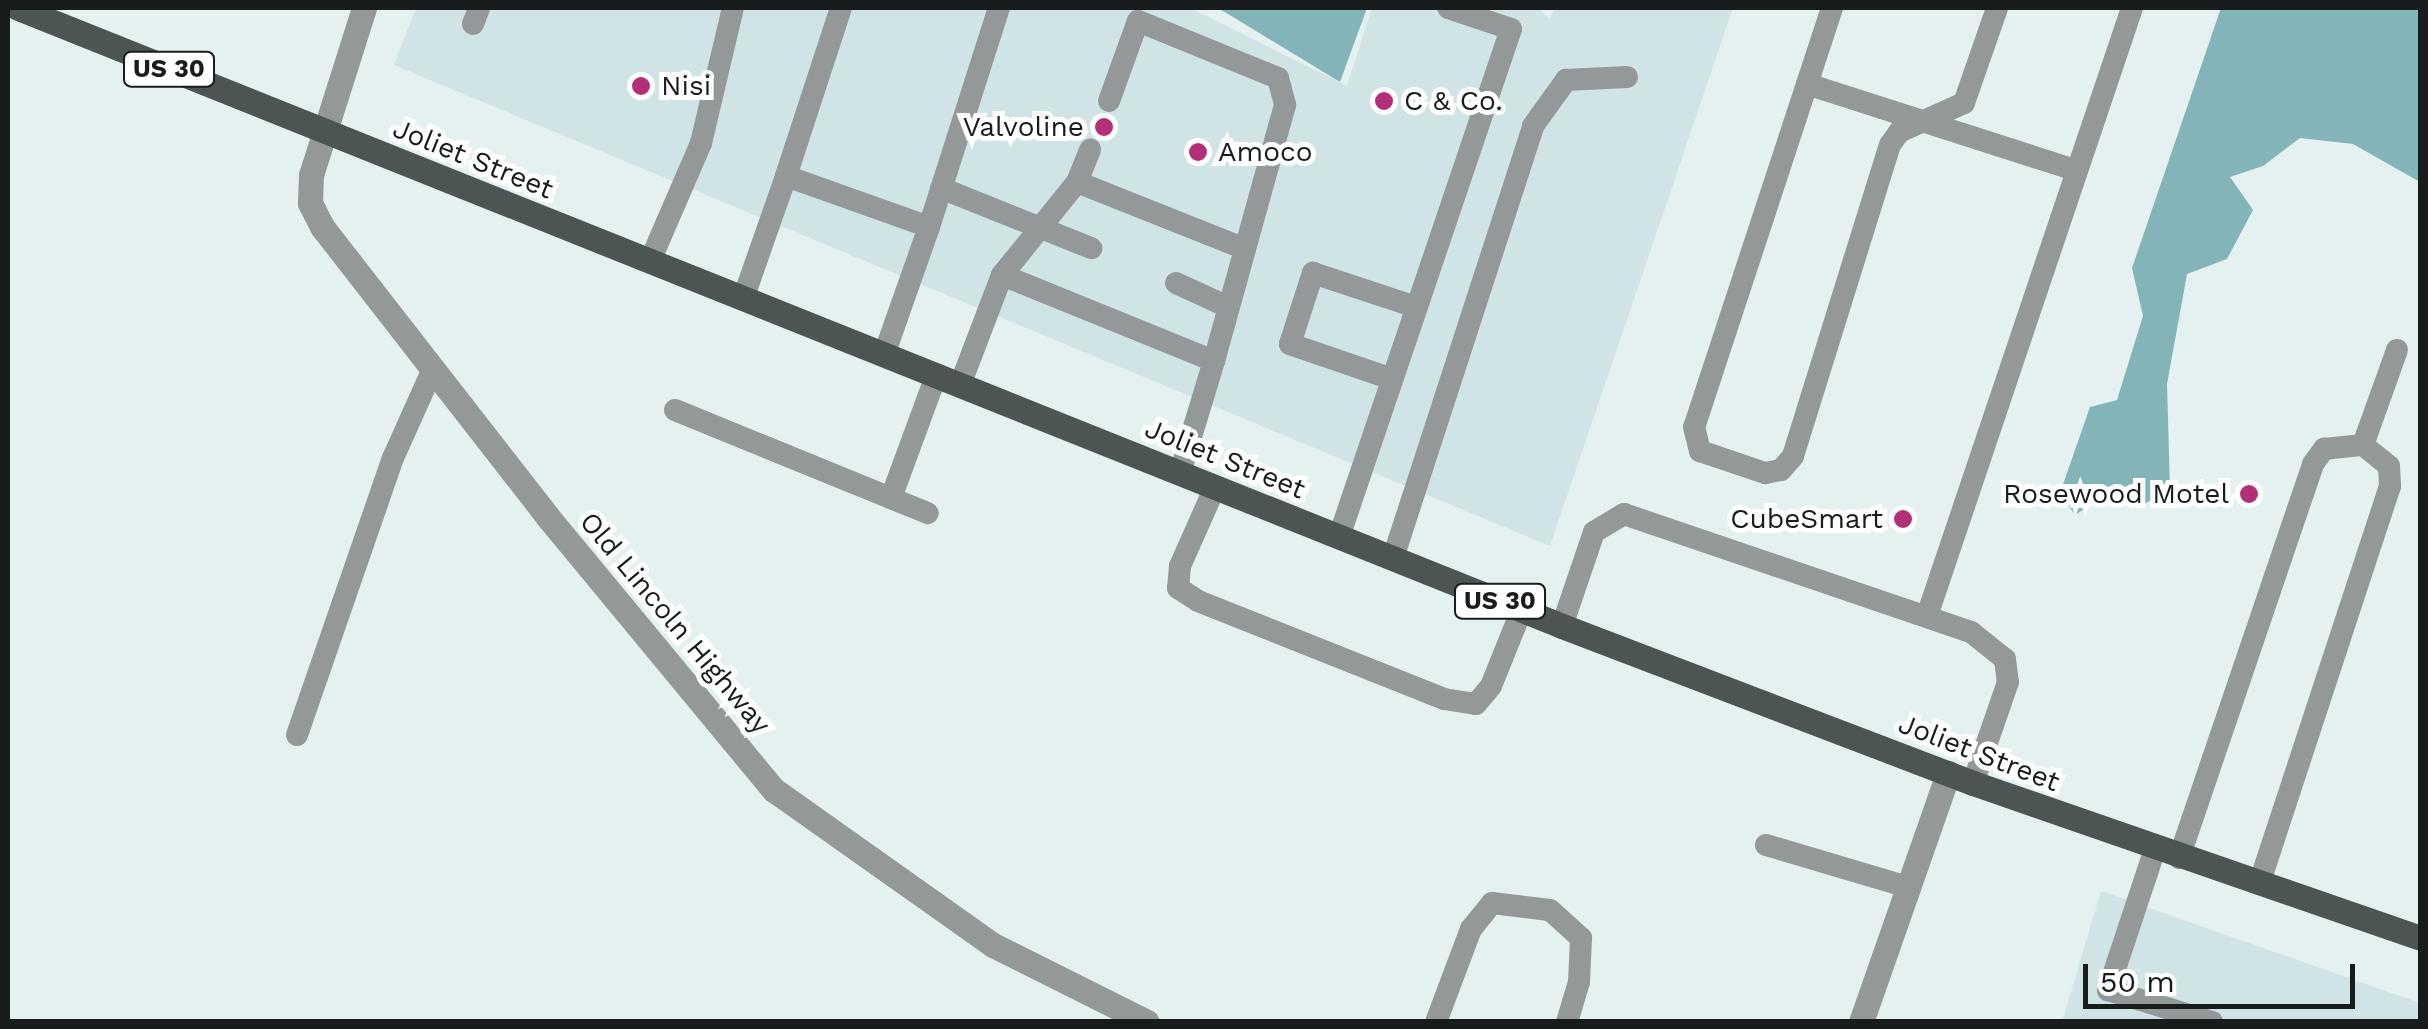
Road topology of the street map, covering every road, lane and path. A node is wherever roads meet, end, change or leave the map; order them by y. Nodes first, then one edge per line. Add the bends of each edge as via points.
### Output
1 (18, 8) edge
2 (364, 8) edge
3 (733, 8) edge
4 (841, 8) edge
5 (1000, 8) edge
6 (1448, 8) edge
7 (1832, 8) edge
8 (1997, 8) edge
9 (2132, 8) edge
10 (1138, 14) edge
11 (1627, 77) dead end
12 (1807, 84) junction
13 (1109, 101) dead end
14 (1922, 122) junction
15 (321, 130) junction
16 (1090, 148) dead end
17 (2076, 170) junction
18 (786, 176) junction
19 (1077, 182) junction
20 (941, 188) junction
21 (1038, 226) junction
22 (929, 227) junction
23 (1240, 247) junction
24 (1091, 248) dead end
25 (650, 262) junction
26 (1002, 275) junction
27 (1176, 283) dead end
28 (743, 298) junction
29 (1226, 306) junction
30 (1416, 307) junction
31 (2397, 350) dead end
32 (884, 355) junction
33 (1214, 361) junction
34 (433, 369) junction
35 (1392, 379) junction
36 (948, 381) junction
37 (675, 410) dead end
38 (2363, 445) junction
39 (1180, 473) junction
40 (1215, 487) junction
41 (892, 498) junction
42 (928, 513) dead end
43 (1338, 537) junction
44 (1394, 558) junction
45 (1522, 609) junction
46 (1927, 616) junction
47 (1562, 626) junction
48 (297, 734) dead end
49 (1948, 773) junction
50 (1972, 783) junction
51 (1766, 845) dead end
52 (2167, 854) junction
53 (2259, 884) junction
54 (1908, 887) junction
55 (2420, 938) edge
56 (2133, 997) junction
57 (2210, 1021) edge
58 (1147, 1022) edge
59 (1436, 1022) edge
60 (1567, 1022) edge
61 (1862, 1022) edge
62 (2126, 1022) edge

1 - 15 main road, Joliet Street / US 30
2 - 15 street, Old Lincoln Highway
3 - 25 lane via 702,144
4 - 18 lane
5 - 20 lane
6 - 30 lane via 1512,29
7 - 12 lane
8 - 14 lane via 1964,103
9 - 17 lane
10 - 13 lane
10 - 23 lane via 1278,78 1284,104
11 - 44 lane via 1566,80 1533,126
12 - 14 lane
12 - 14 lane via 1694,426 1700,452 1765,473 1781,470 1793,456 1890,145 1898,132
14 - 17 lane
15 - 25 main road, Joliet Street / US 30
15 - 34 street, Old Lincoln Highway via 310,203
16 - 19 lane
17 - 46 lane
18 - 22 lane
18 - 28 lane
19 - 21 lane
19 - 23 lane
20 - 21 lane
20 - 22 lane
21 - 24 lane
21 - 26 lane
22 - 32 lane
23 - 29 lane
25 - 28 main road, Joliet Street / US 30
26 - 33 lane
26 - 36 lane
27 - 29 lane
28 - 32 main road, Joliet Street / US 30
29 - 33 lane
30 - 35 lane
30 - 35 lane via 1313,273 1290,344
31 - 38 lane
32 - 36 main road, Joliet Street / US 30
33 - 39 lane
34 - 48 lane via 393,458
34 - 58 street, Old Lincoln Highway via 774,790 993,946
35 - 43 lane
36 - 39 main road, Joliet Street / US 30
36 - 41 lane
37 - 41 lane
38 - 52 lane via 2324,448 2313,464
38 - 53 lane via 2390,466 2390,486
39 - 40 main road, Joliet Street / US 30
40 - 43 main road, Joliet Street / US 30
40 - 45 lane via 1180,566 1178,588 1444,699 1476,704 1491,686
41 - 42 lane
43 - 44 main road, Joliet Street / US 30
44 - 45 main road, Joliet Street / US 30
45 - 47 main road, Joliet Street / US 30
46 - 47 lane via 1624,514 1594,532
46 - 50 lane via 1972,632 2005,659 2008,682
47 - 49 main road, Joliet Street / US 30
49 - 50 main road, Joliet Street / US 30
49 - 54 street
50 - 52 main road, Joliet Street / US 30
51 - 54 lane
52 - 53 main road, Joliet Street / US 30
52 - 56 lane via 2108,990
53 - 55 main road, Joliet Street / US 30
54 - 61 street
56 - 57 lane
56 - 62 lane
59 - 60 lane via 1471,929 1492,903 1550,910 1581,938 1579,982

